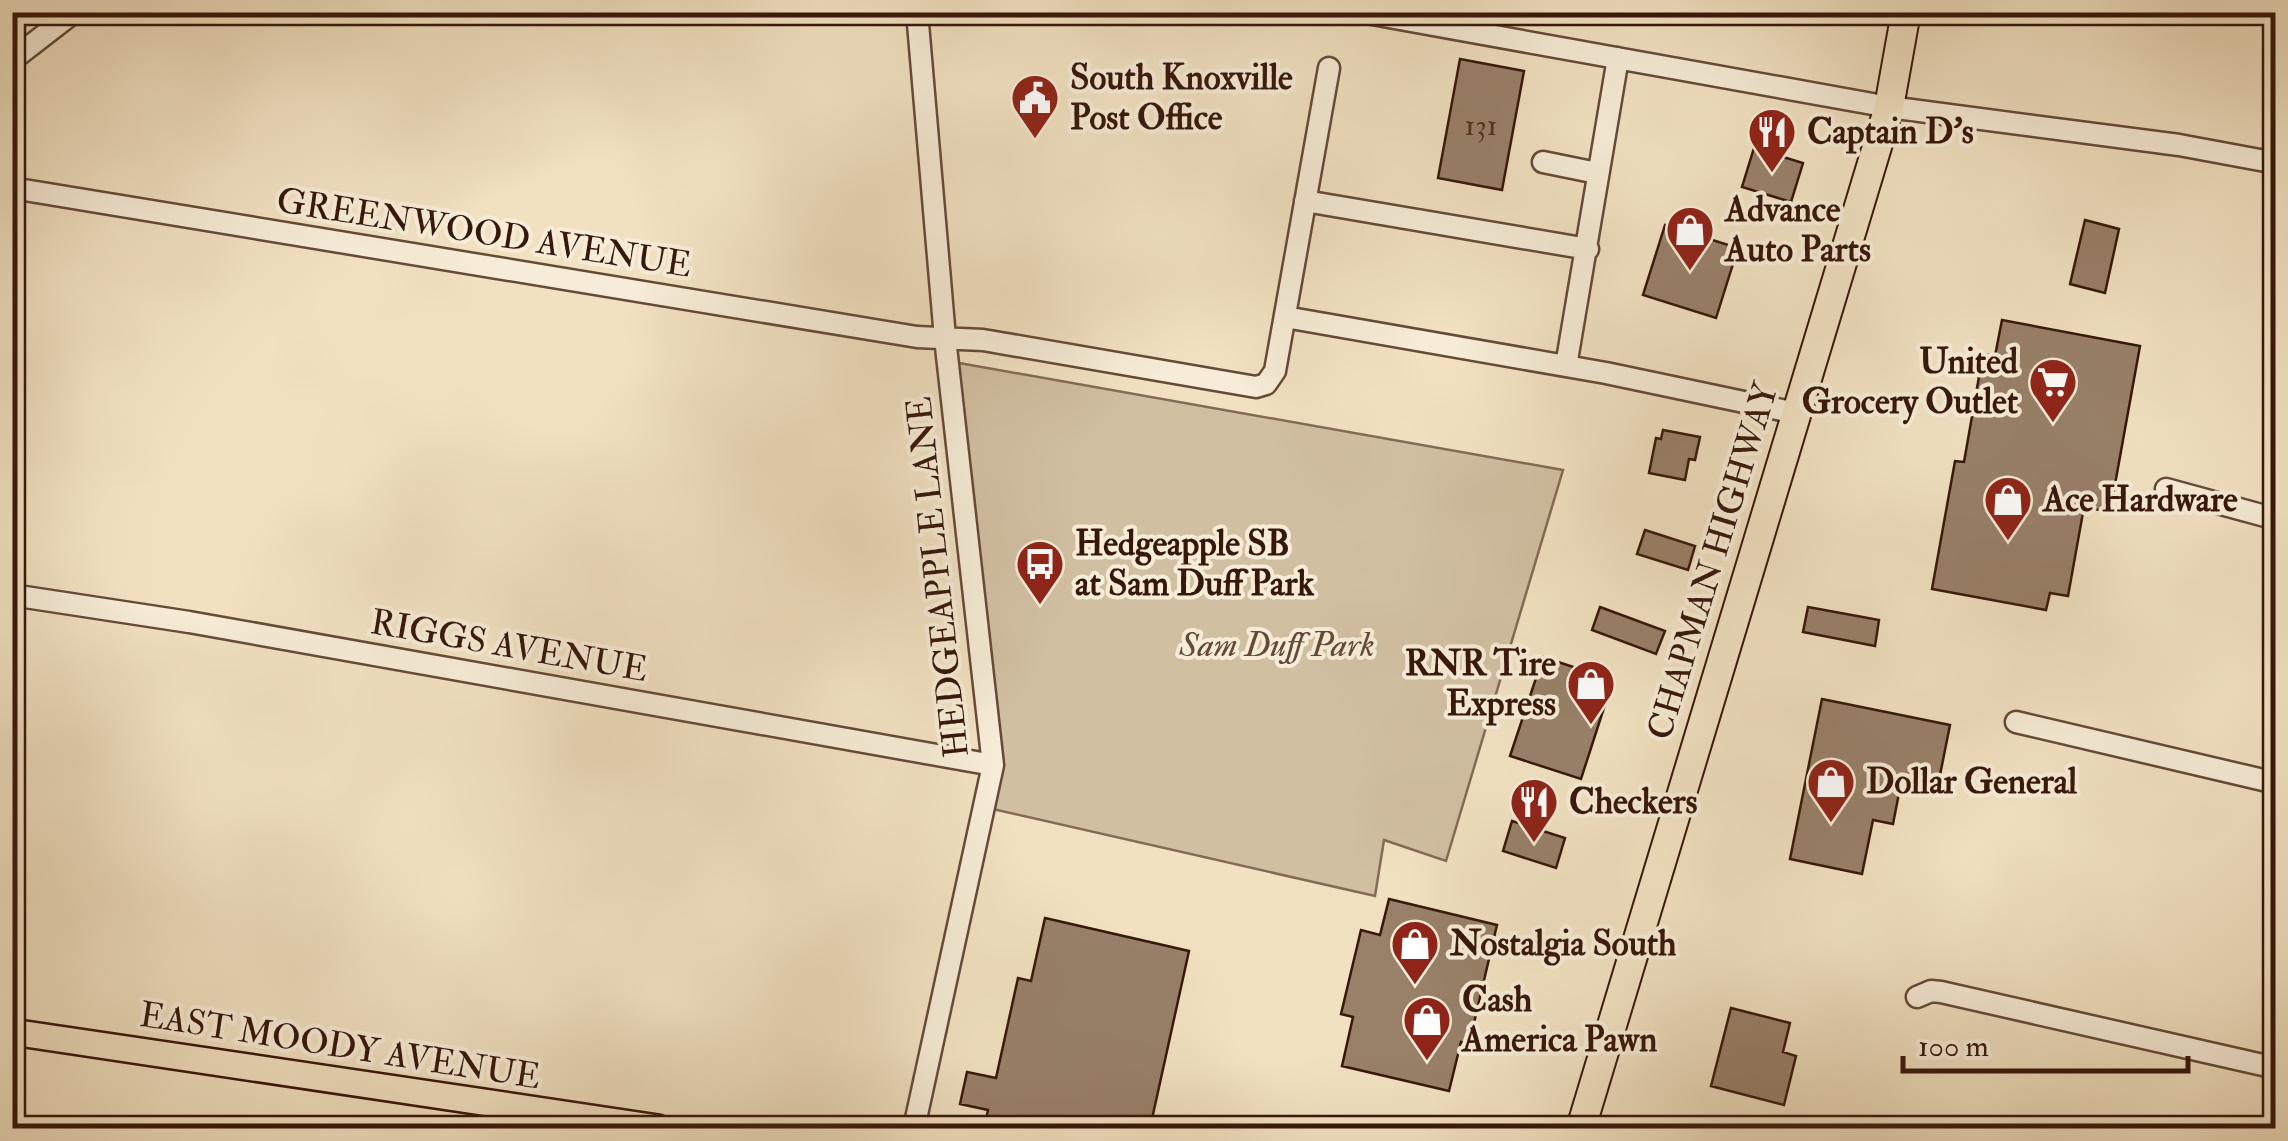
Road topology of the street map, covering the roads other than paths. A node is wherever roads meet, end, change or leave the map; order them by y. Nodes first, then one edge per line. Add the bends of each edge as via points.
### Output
1 (74, 12) edge
2 (917, 12) edge
3 (1361, 12) edge
4 (1906, 12) edge
5 (1618, 58) junction
6 (12, 60) edge
7 (1329, 68) dead end
8 (1889, 107) junction
9 (1543, 162) dead end
10 (2276, 163) edge
11 (1597, 173) junction
12 (12, 188) edge
13 (1306, 201) junction
14 (1588, 249) junction
15 (1285, 317) junction
16 (944, 338) junction
17 (1566, 366) junction
18 (1796, 413) junction
19 (2166, 490) dead end
20 (2276, 519) edge
21 (12, 595) edge
22 (2016, 722) dead end
23 (993, 765) junction
24 (2276, 784) edge
25 (1917, 997) dead end
26 (12, 1032) edge
27 (2276, 1068) edge
28 (658, 1128) edge
29 (914, 1128) edge
30 (1580, 1128) edge

1 - 6 street
2 - 16 street, HEDGEAPPLE LANE
3 - 5 street
4 - 8 highway, CHAPMAN HIGHWAY
5 - 8 street
5 - 11 street
7 - 13 street
8 - 10 street
8 - 18 highway, CHAPMAN HIGHWAY
9 - 11 street
11 - 14 street
12 - 16 street, GREENWOOD AVENUE
13 - 14 street
13 - 15 street
14 - 17 street
15 - 16 street, GREENWOOD AVENUE via 1275,370 1256,387
15 - 17 street
16 - 23 street, HEDGEAPPLE LANE
17 - 18 street
18 - 30 highway, CHAPMAN HIGHWAY
19 - 20 street
21 - 23 street, RIGGS AVENUE
22 - 24 street
23 - 29 street, HEDGEAPPLE LANE
25 - 27 street via 1941,992
26 - 28 main road, EAST MOODY AVENUE

